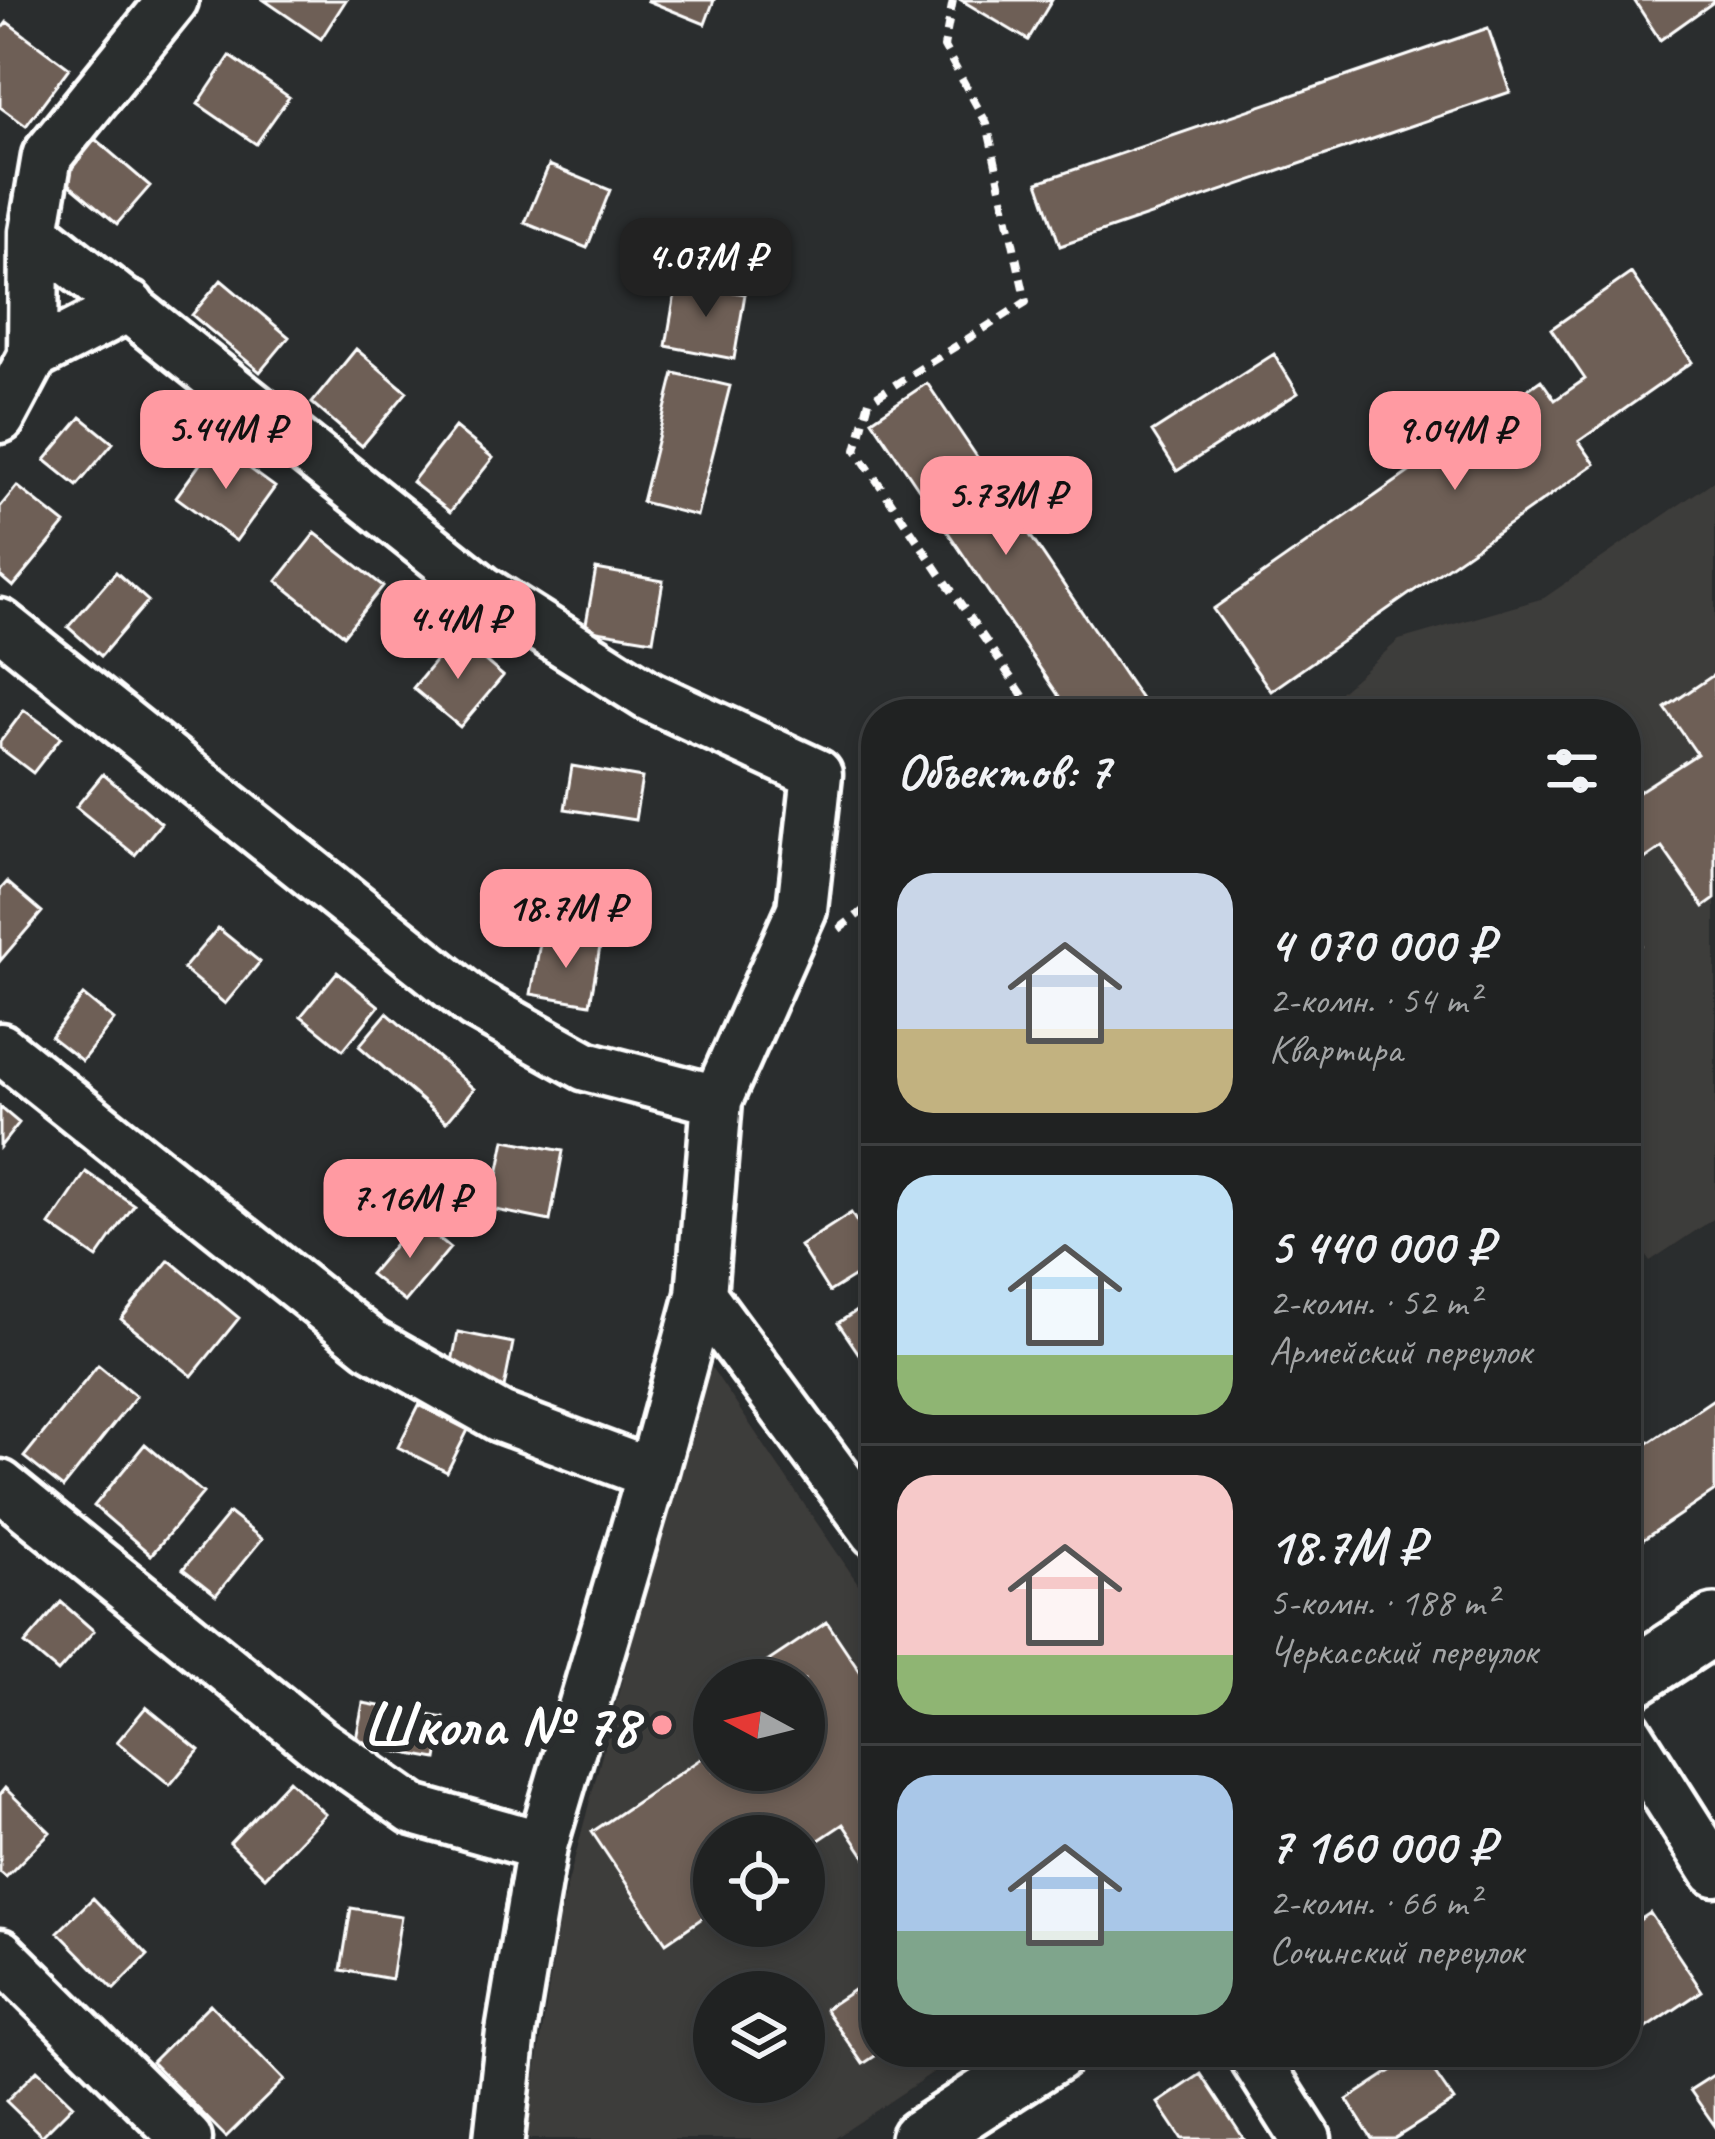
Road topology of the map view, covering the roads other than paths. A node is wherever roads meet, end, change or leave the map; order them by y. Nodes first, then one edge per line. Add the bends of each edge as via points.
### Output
1 (173, 0) edge
2 (34, 232) junction
3 (130, 306) junction
4 (33, 356) junction
5 (0, 418) edge
6 (0, 624) edge
7 (0, 1048) edge
8 (717, 1100) junction
9 (700, 1295) junction
10 (652, 1474) junction
11 (0, 1485) edge
12 (861, 1512) edge
13 (1715, 1624) edge
14 (1641, 1672) edge
15 (1641, 1755) edge
16 (542, 1846) junction
17 (1715, 1871) edge
18 (0, 1954) edge
19 (1031, 2067) edge
20 (1260, 2067) edge
21 (187, 2139) edge
22 (499, 2139) edge
23 (920, 2139) edge
24 (1306, 2139) edge

1 - 2 street via 47,156
2 - 3 street
2 - 4 street
3 - 4 street
3 - 8 street via 482,590 649,696 817,774 802,909
4 - 5 street
6 - 8 street via 475,1004 586,1066
7 - 10 street via 371,1344 500,1417
8 - 9 street
9 - 10 street
9 - 12 street
10 - 16 street
11 - 16 street via 317,1742 414,1810
13 - 14 street
15 - 17 street
16 - 22 street
18 - 21 street
19 - 23 street
20 - 24 street

